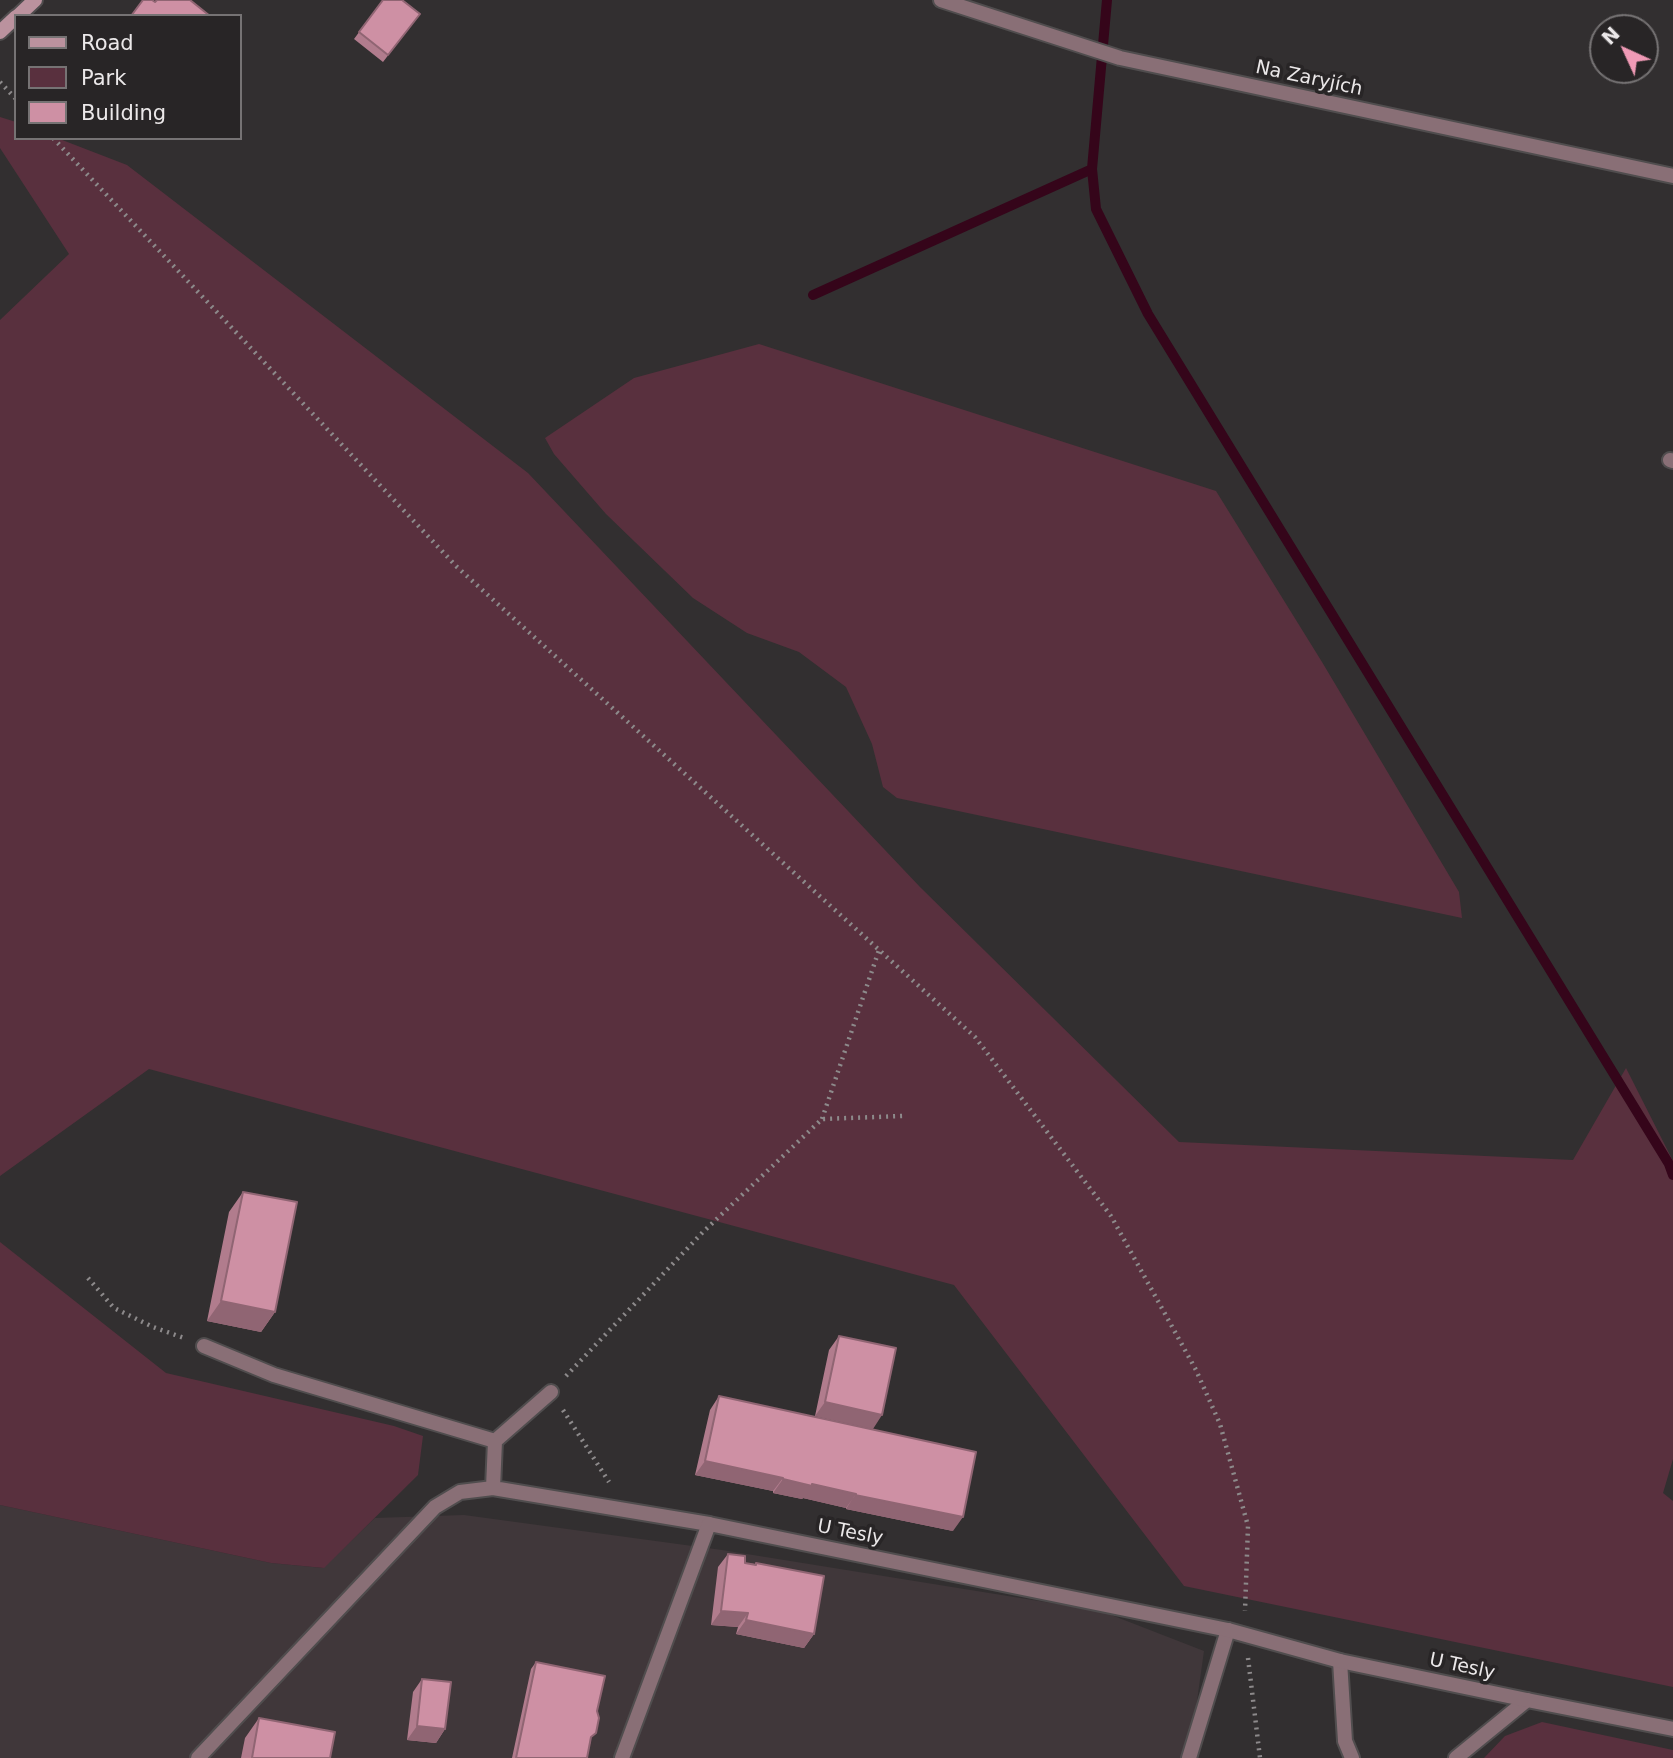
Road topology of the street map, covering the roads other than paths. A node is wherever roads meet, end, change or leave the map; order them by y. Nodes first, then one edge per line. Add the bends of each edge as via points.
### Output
1 (35, 0) edge
2 (941, 0) edge
3 (20, 14) edge
4 (14, 20) edge
5 (0, 32) edge
6 (1673, 176) edge
7 (204, 1346) road end
8 (551, 1392) road end
9 (495, 1441) junction
10 (493, 1488) junction
11 (709, 1524) junction
12 (1228, 1630) junction
13 (1340, 1661) junction
14 (1527, 1700) junction
15 (1673, 1729) edge
16 (198, 1758) edge
17 (622, 1758) edge
18 (1189, 1758) edge
19 (1352, 1758) edge
20 (1456, 1758) edge

1 - 3 street
2 - 6 street, Na Zaryjích via 1120,58
4 - 5 street
7 - 9 street via 274,1375
8 - 9 street
9 - 10 street
10 - 11 street, U Tesly
10 - 16 street, U Tesly via 460,1492 435,1507
11 - 12 street, U Tesly
11 - 17 street
12 - 13 street, U Tesly
12 - 18 street
13 - 14 street, U Tesly
13 - 19 street via 1345,1741
14 - 15 street, U Tesly
14 - 20 street

